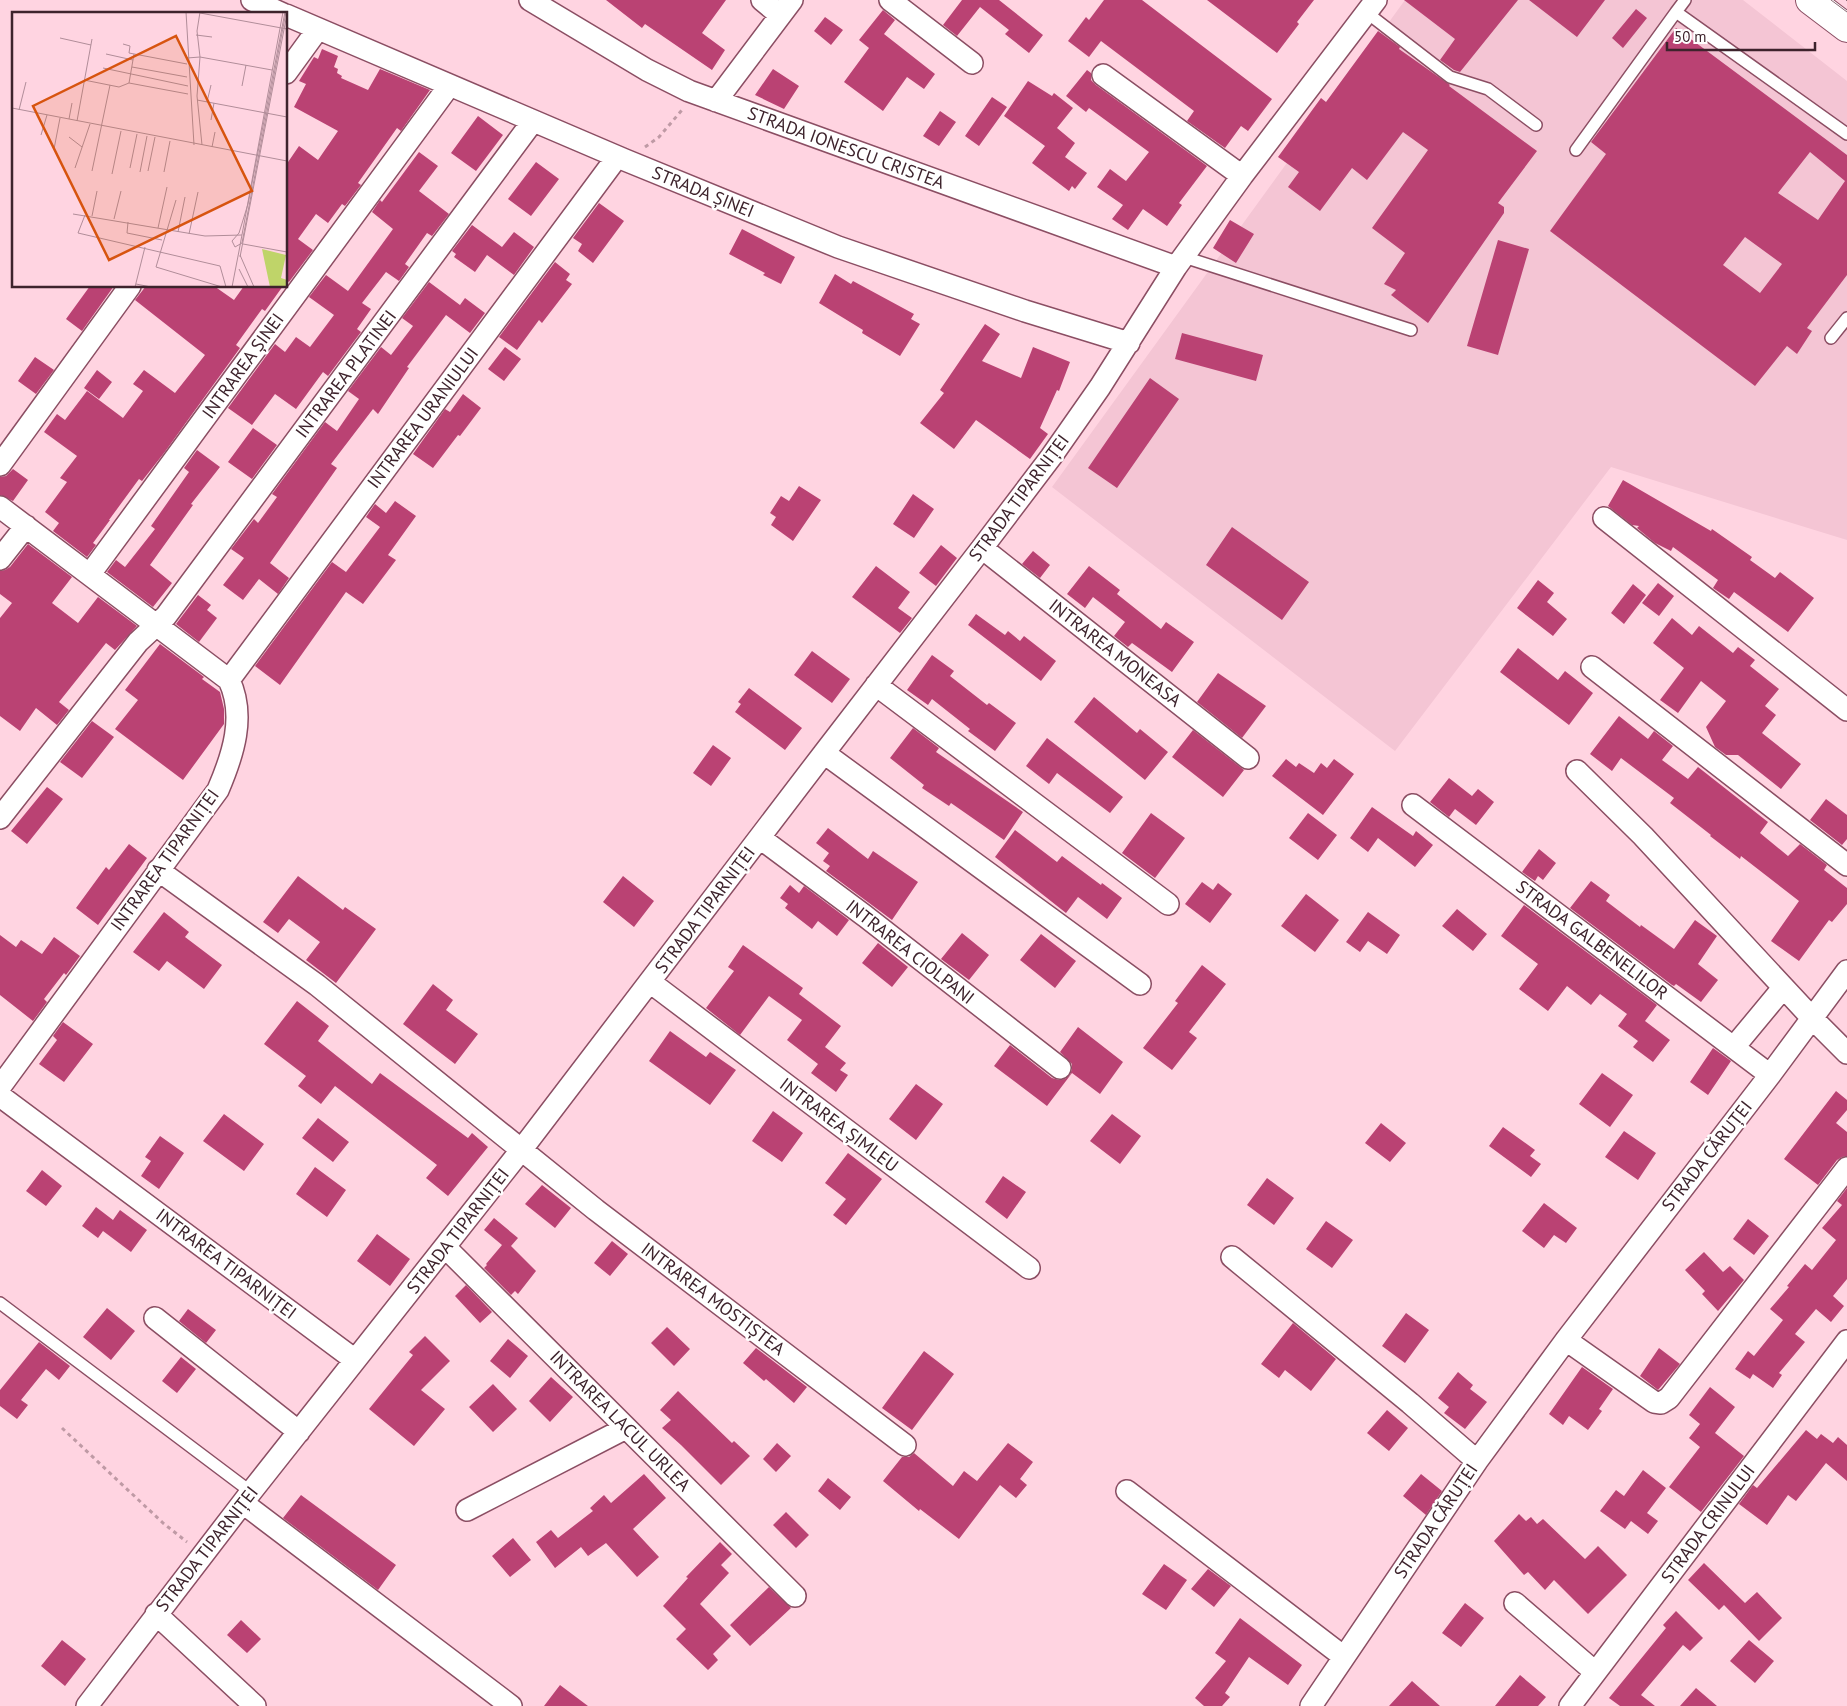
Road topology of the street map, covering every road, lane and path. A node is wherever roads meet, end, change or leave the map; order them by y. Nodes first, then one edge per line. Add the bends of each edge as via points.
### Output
1 (530, 0) edge
2 (762, 0) edge
3 (890, 0) edge
4 (1685, 0) edge
5 (1810, 0) edge
6 (258, 1) edge
7 (1371, 6) edge
8 (786, 8) edge
9 (281, 12) edge
10 (1676, 12) junction
11 (288, 15) edge
12 (1847, 28) edge
13 (318, 29) junction
14 (972, 63) dead end
15 (288, 70) edge
16 (1104, 75) dead end
17 (449, 86) junction
18 (694, 92) junction
19 (716, 101) junction
20 (533, 121) junction
21 (1536, 125) dead end
22 (1847, 134) edge
23 (1576, 150) dead end
24 (621, 159) junction
25 (1242, 176) junction
26 (1180, 262) junction
27 (129, 288) edge
28 (1847, 318) edge
29 (1411, 330) dead end
30 (1831, 338) dead end
31 (1129, 343) junction
32 (0, 465) edge
33 (0, 507) edge
34 (1604, 518) dead end
35 (26, 526) junction
36 (982, 548) junction
37 (0, 559) edge
38 (90, 574) junction
39 (156, 624) junction
40 (1592, 667) dead end
41 (229, 680) junction
42 (876, 685) junction
43 (1847, 710) edge
44 (824, 753) junction
45 (1248, 758) dead end
46 (1577, 771) dead end
47 (1413, 805) dead end
48 (0, 818) edge
49 (760, 838) junction
50 (1847, 865) edge
51 (158, 870) junction
52 (1168, 904) dead end
53 (1847, 971) edge
54 (650, 982) junction
55 (1140, 984) dead end
56 (1783, 988) junction
57 (1812, 1018) junction
58 (1734, 1048) junction
59 (1847, 1054) edge
60 (1060, 1068) dead end
61 (1770, 1076) junction
62 (0, 1087) edge
63 (0, 1096) edge
64 (522, 1149) junction
65 (1847, 1168) edge
66 (445, 1247) junction
67 (1232, 1257) dead end
68 (1029, 1268) dead end
69 (0, 1303) edge
70 (155, 1318) dead end
71 (1566, 1340) junction
72 (1847, 1341) edge
73 (355, 1360) junction
74 (62, 1428) dead end
75 (626, 1428) junction
76 (299, 1432) junction
77 (905, 1445) dead end
78 (1477, 1462) junction
79 (1127, 1491) dead end
80 (247, 1497) junction
81 (467, 1510) dead end
82 (202, 1555) junction
83 (796, 1596) dead end
84 (1515, 1603) dead end
85 (156, 1614) junction
86 (1344, 1657) junction
87 (1595, 1672) junction
88 (87, 1706) edge
89 (255, 1706) edge
90 (511, 1706) edge
91 (1311, 1706) edge
92 (1570, 1706) edge

1 - 18 street, STRADA IONESCU CRISTEA via 647,70
2 - 8 street
3 - 14 street
4 - 10 lane
5 - 12 main road
6 - 9 street, STRADA ȘINEI
7 - 21 lane via 1450,77 1488,89
7 - 25 street, STRADA TIPARNIȚEI
8 - 19 street
10 - 22 lane
10 - 23 lane
11 - 13 street, STRADA ȘINEI
13 - 15 street
13 - 17 street, STRADA ȘINEI
16 - 25 street
17 - 20 street, STRADA ȘINEI
17 - 38 street, INTRAREA ȘINEI
18 - 19 street, STRADA IONESCU CRISTEA
18 - 24 path via 678,117 659,137
19 - 26 street, STRADA IONESCU CRISTEA
20 - 24 street, STRADA ȘINEI
20 - 39 street, INTRAREA PLATINEI via 172,608
24 - 31 street, STRADA ȘINEI via 838,247
24 - 41 street, INTRAREA URANIULUI
25 - 26 street, STRADA TIPARNIȚEI
26 - 29 lane
26 - 31 street, STRADA TIPARNIȚEI
27 - 32 street
28 - 30 lane
31 - 36 street, STRADA TIPARNIȚEI
33 - 35 street
34 - 43 street
35 - 37 street
35 - 38 street
36 - 42 street, STRADA TIPARNIȚEI
36 - 45 street, INTRAREA MONEASA
38 - 39 street
39 - 41 street
39 - 48 street, INTRAREA PLATINEI via 138,642
40 - 50 street
41 - 51 street, INTRAREA TIPARNIȚEI via 238,710 230,761 218,790
42 - 44 street, STRADA TIPARNIȚEI
42 - 52 street
44 - 49 street, STRADA TIPARNIȚEI
44 - 55 street
46 - 56 street via 1643,836
47 - 58 street, STRADA GALBENELILOR
49 - 54 street, STRADA TIPARNIȚEI
49 - 60 street, INTRAREA CIOLPANI
51 - 62 street, INTRAREA TIPARNIȚEI
51 - 64 street, INTRAREA MOSTIȘTEA via 317,984
53 - 57 street, STRADA CĂRUȚEI
54 - 64 street, STRADA TIPARNIȚEI
54 - 68 street, INTRAREA ȘIMLEU
56 - 57 street
56 - 58 street
57 - 59 street
57 - 61 street, STRADA CĂRUȚEI
58 - 61 street, STRADA GALBENELILOR
61 - 71 street, STRADA CĂRUȚEI
63 - 73 street, INTRAREA TIPARNIȚEI
64 - 66 street, STRADA TIPARNIȚEI
64 - 77 street, INTRAREA MOSTIȘTEA via 596,1210
65 - 71 street via 1669,1398 1661,1403 1654,1402
66 - 73 street, STRADA TIPARNIȚEI
66 - 75 street, INTRAREA LACUL URLEA
67 - 78 street
69 - 80 lane
70 - 76 street
71 - 78 street, STRADA CĂRUȚEI
72 - 87 street, STRADA CRINULUI
73 - 76 street, STRADA TIPARNIȚEI
74 - 82 path via 163,1523
75 - 81 street
75 - 83 street, INTRAREA LACUL URLEA
76 - 80 street, STRADA TIPARNIȚEI
78 - 86 street, STRADA CĂRUȚEI
79 - 86 street
80 - 82 street, STRADA TIPARNIȚEI
80 - 90 street
82 - 85 street, STRADA TIPARNIȚEI
84 - 87 street
85 - 88 street, STRADA TIPARNIȚEI
85 - 89 street
86 - 91 street, STRADA CĂRUȚEI
87 - 92 street, STRADA CRINULUI

